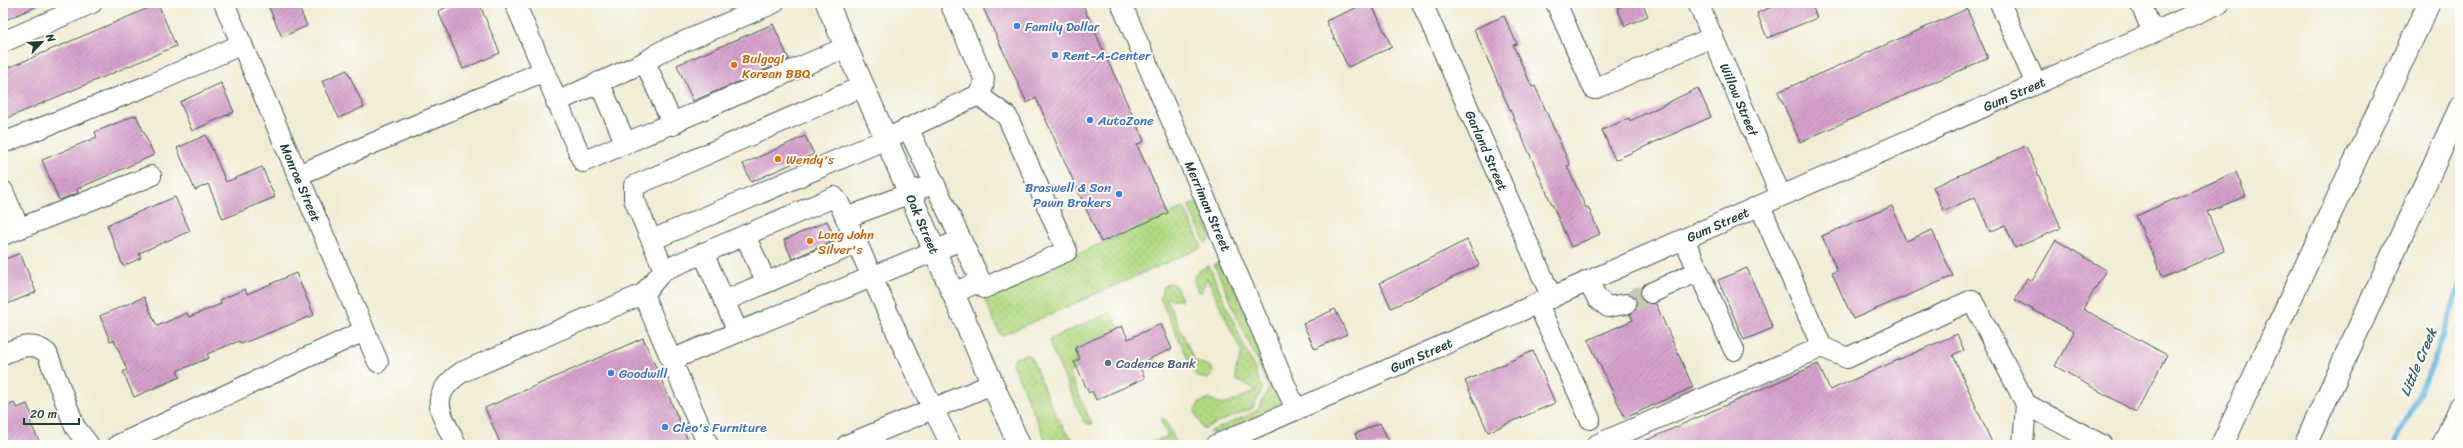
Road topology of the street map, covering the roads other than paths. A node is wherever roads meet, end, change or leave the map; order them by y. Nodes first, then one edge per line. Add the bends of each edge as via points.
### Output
1 (92, 3) edge
2 (224, 3) edge
3 (515, 3) edge
4 (774, 3) edge
5 (826, 3) edge
6 (950, 3) edge
7 (1121, 3) edge
8 (1422, 3) edge
9 (1556, 3) edge
10 (1698, 3) edge
11 (2000, 3) edge
12 (2140, 3) edge
13 (2220, 3) edge
14 (2429, 3) edge
15 (2153, 32) junction
16 (1713, 37) junction
17 (3, 42) edge
18 (242, 44) junction
19 (846, 47) junction
20 (645, 62) junction
21 (544, 71) junction
22 (599, 82) junction
23 (2036, 84) junction
24 (863, 86) junction
25 (978, 95) junction
26 (556, 102) junction
27 (2460, 108) edge
28 (672, 125) junction
29 (908, 128) junction
30 (886, 138) junction
31 (3, 143) edge
32 (626, 144) junction
33 (298, 175) junction
34 (151, 176) dead end
35 (934, 183) junction
36 (3, 191) edge
37 (909, 193) junction
38 (1781, 196) junction
39 (1760, 206) junction
40 (846, 218) junction
41 (11, 231) edge
42 (745, 235) junction
43 (1684, 239) junction
44 (652, 240) junction
45 (961, 240) junction
46 (858, 243) junction
47 (934, 251) junction
48 (703, 253) junction
49 (664, 270) junction
50 (761, 271) dead end
51 (1698, 272) junction
52 (872, 275) junction
53 (981, 281) junction
54 (1587, 281) junction
55 (953, 293) junction
56 (1651, 293) tunnel mouth
57 (642, 294) junction
58 (724, 301) junction
59 (1545, 301) junction
60 (1626, 304) tunnel mouth
61 (364, 331) junction
62 (738, 332) junction
63 (1822, 347) junction
64 (1734, 350) dead end
65 (3, 354) edge
66 (671, 360) junction
67 (378, 362) dead end
68 (992, 384) junction
69 (2026, 404) junction
70 (2460, 406) edge
71 (933, 409) junction
72 (1296, 410) junction
73 (1590, 419) dead end
74 (1244, 439) edge
75 (89, 445) edge
76 (118, 445) edge
77 (456, 445) edge
78 (708, 445) edge
79 (847, 445) edge
80 (952, 445) edge
81 (1018, 445) edge
82 (1216, 445) edge
83 (1596, 445) edge
84 (2023, 445) edge
85 (2102, 445) edge
86 (2222, 445) edge
87 (2305, 445) edge
88 (2442, 445) edge

1 - 17 street
2 - 18 street, Monroe Street
3 - 21 street
4 - 20 street via 662,51
5 - 19 highway, Oak Street
6 - 25 street via 984,78 983,88
7 - 72 street, Merriman Street
8 - 59 street, Garland Street
9 - 16 street via 1594,89
10 - 16 street, Willow Street
11 - 23 street
12 - 15 street
13 - 15 street, Gum Street
14 - 86 highway
15 - 23 street, Gum Street
16 - 38 street, Willow Street
18 - 31 street via 152,84
18 - 33 street, Monroe Street
19 - 24 highway, Oak Street
19 - 28 street
20 - 22 street
20 - 28 street
21 - 26 street
21 - 33 street
22 - 26 street
22 - 32 street
23 - 38 street, Gum Street
24 - 30 highway, Oak Street
24 - 44 street via 634,186 634,199
25 - 29 street
25 - 53 street via 1007,116 1067,251 984,288
26 - 32 street via 583,162
27 - 87 highway
28 - 32 street
29 - 30 street
29 - 35 street
30 - 37 highway, Oak Street
30 - 44 street
33 - 61 street, Monroe Street
34 - 41 street
35 - 37 street
35 - 45 street
36 - 41 street
37 - 40 street
37 - 47 highway, Oak Street
38 - 39 street, Gum Street
39 - 43 street, Gum Street
39 - 63 street
40 - 42 street via 834,197
40 - 46 street
42 - 48 street
42 - 50 street
43 - 51 street
43 - 54 street, Gum Street
44 - 49 street
45 - 47 street
45 - 53 street
46 - 52 street
46 - 58 street
47 - 52 street
47 - 55 highway, Oak Street
48 - 49 street
48 - 58 street
49 - 57 street
51 - 56 street
51 - 64 street
52 - 62 street
52 - 71 street
53 - 55 street
54 - 59 street, Gum Street
54 - 60 street via 1598,299 1608,307
55 - 68 highway, Oak Street
57 - 66 street
57 - 77 street via 462,372 448,382 440,393 438,405
58 - 62 street
59 - 72 street, Gum Street
59 - 73 street, Garland Street
61 - 67 street, Monroe Street
61 - 76 street
62 - 66 street
63 - 69 street via 1847,358 1972,300
63 - 83 street
65 - 75 street via 25,345 40,348 47,353 74,427
66 - 78 street
68 - 71 street
68 - 81 highway, Oak Street
69 - 84 street
69 - 85 street
70 - 88 street
71 - 79 street
71 - 80 street
72 - 74 street, Gum Street
74 - 82 street, Gum Street

